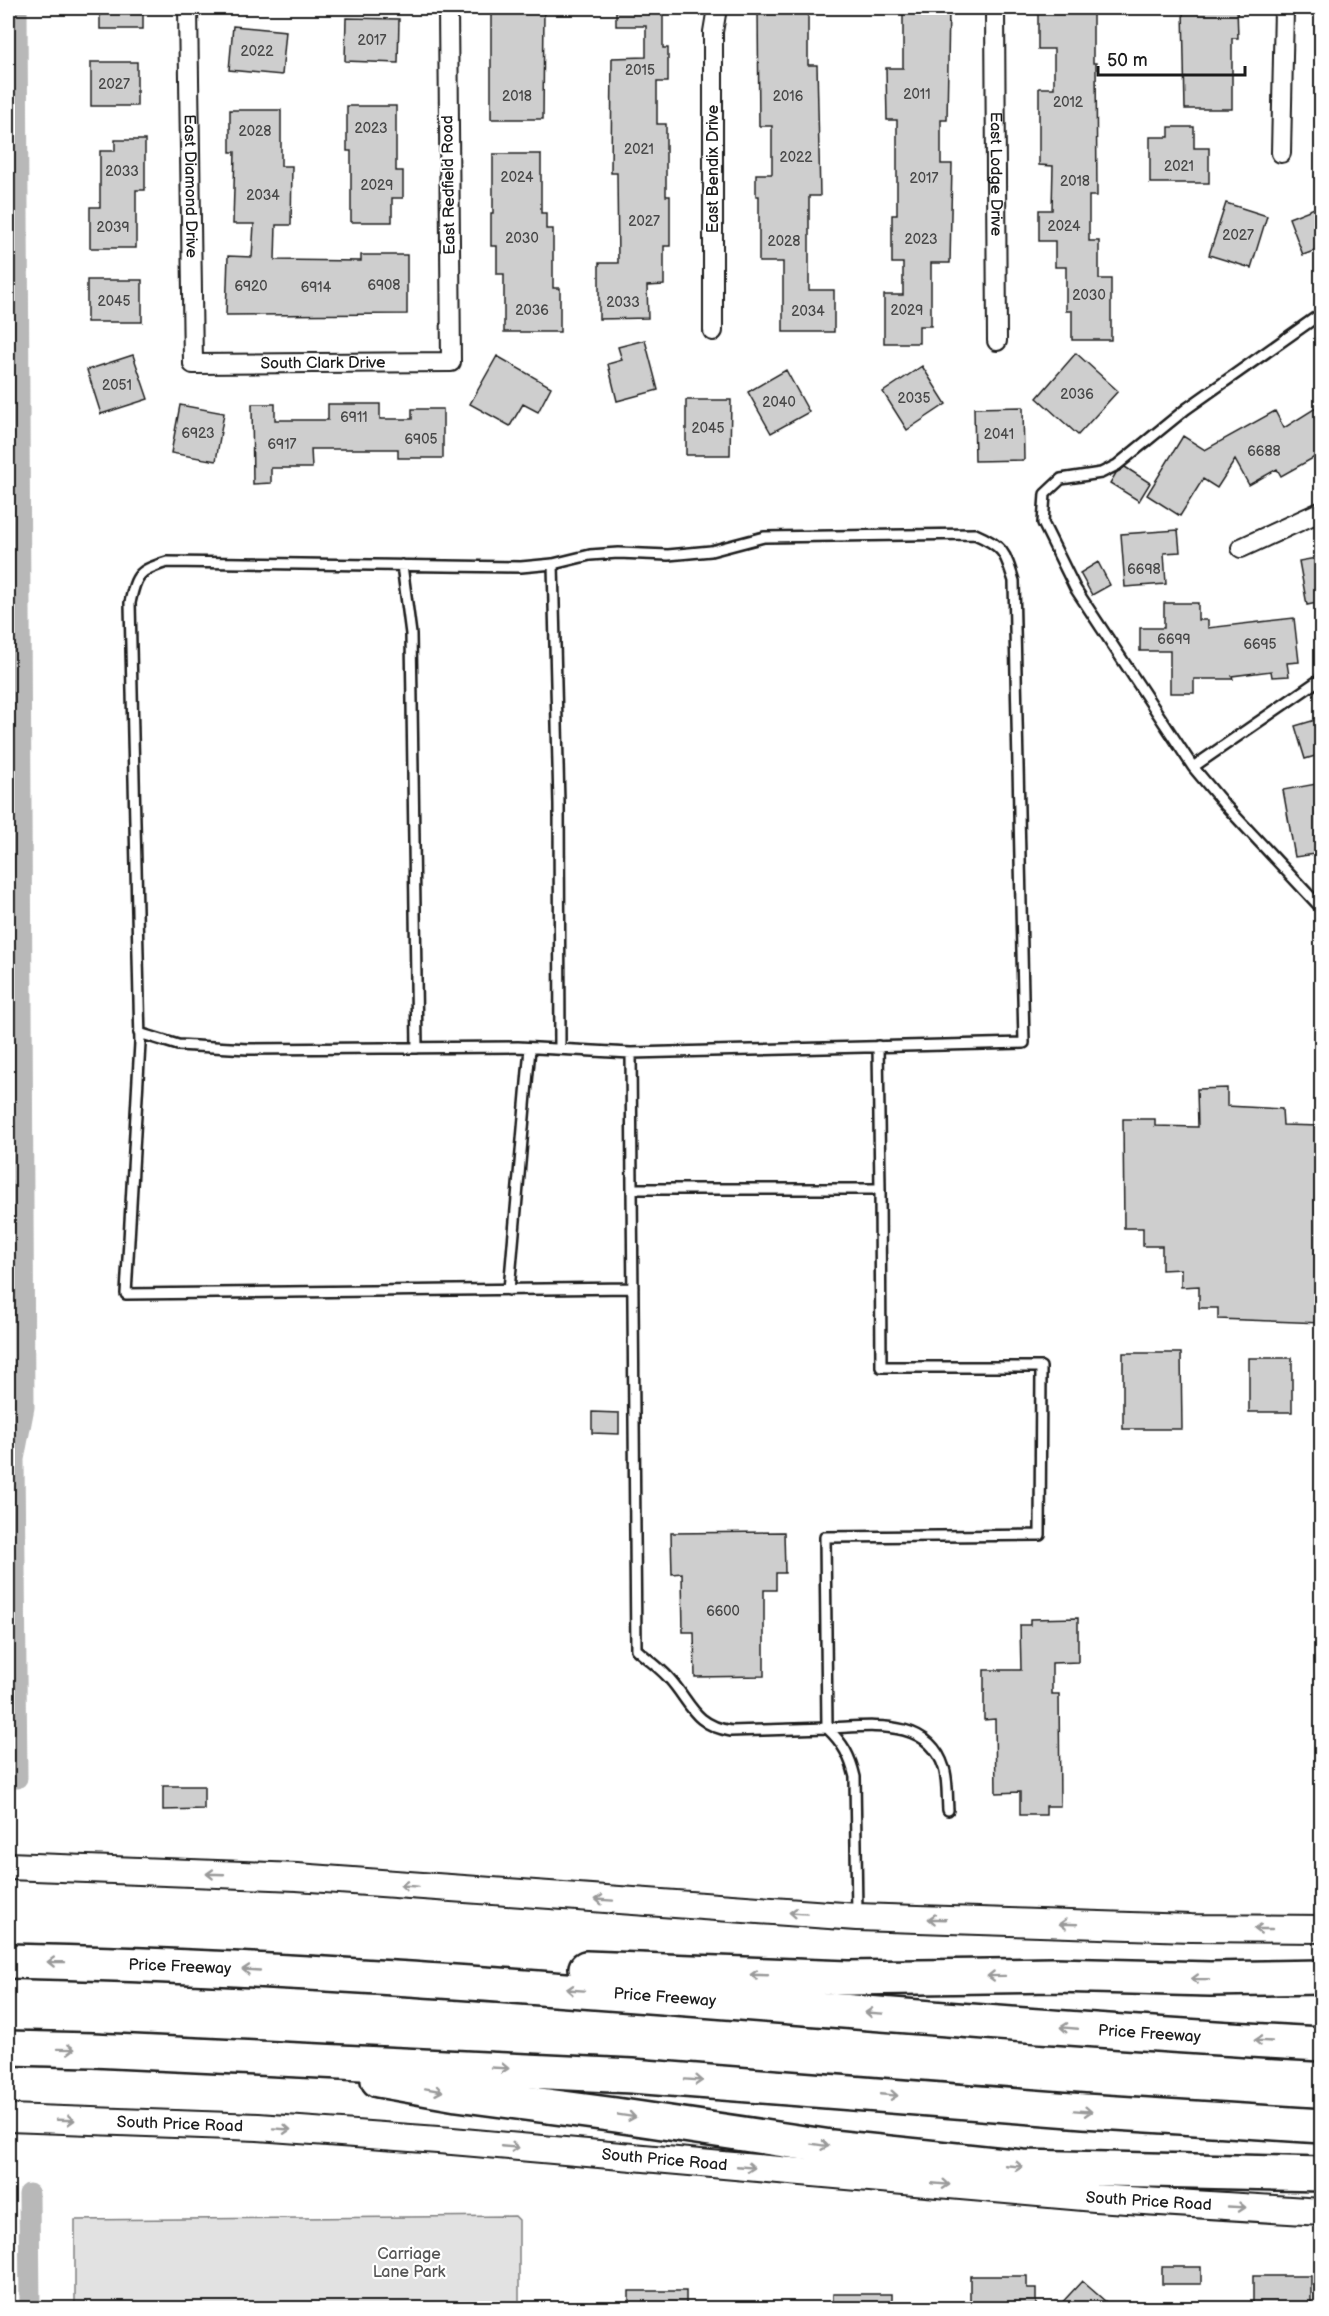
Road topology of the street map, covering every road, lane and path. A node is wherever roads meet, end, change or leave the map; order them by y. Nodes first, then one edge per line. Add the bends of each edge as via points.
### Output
1 (188, 8) edge
2 (448, 8) edge
3 (717, 8) edge
4 (995, 8) edge
5 (1284, 8) edge
6 (1281, 153) dead end
7 (1322, 313) edge
8 (714, 332) dead end
9 (997, 341) dead end
10 (451, 362) joint
11 (193, 364) joint
12 (1322, 511) edge
13 (1241, 548) dead end
14 (553, 564) junction
15 (402, 566) junction
16 (1322, 678) edge
17 (1193, 767) junction
18 (1322, 909) edge
19 (139, 1033) junction
20 (878, 1046) junction
21 (417, 1048) junction
22 (530, 1048) junction
23 (560, 1049) junction
24 (631, 1053) junction
25 (632, 1189) junction
26 (880, 1189) junction
27 (633, 1288) junction
28 (509, 1290) junction
29 (827, 1728) junction
30 (948, 1810) dead end
31 (11, 1866) edge
32 (857, 1917) junction
33 (1322, 1929) edge
34 (8, 1961) edge
35 (309, 1972) junction
36 (1322, 1977) edge
37 (1322, 2044) edge
38 (8, 2048) edge
39 (252, 2057) junction
40 (8, 2118) edge
41 (1322, 2126) edge
42 (1322, 2174) edge
43 (1322, 2212) edge

1 - 11 street, East Diamond Drive
2 - 10 street, East Redfield Road
3 - 8 street, East Bendix Drive
4 - 9 street, East Lodge Drive
5 - 6 street
7 - 17 lane via 1186,409 1117,465 1101,473 1061,478 1045,494 1043,523 1075,588
10 - 11 street, South Clark Drive
12 - 13 street
14 - 15 lane
14 - 20 lane via 590,555 711,551 764,537 975,534 995,542 1006,556 1014,581 1024,1043
14 - 23 lane
15 - 19 lane via 168,562 148,568 135,579 130,603
15 - 21 lane via 411,634
16 - 17 lane
17 - 18 lane
19 - 21 lane via 178,1045 248,1049
19 - 28 lane via 126,1294
20 - 24 lane
20 - 26 lane
21 - 22 lane
22 - 23 lane
22 - 28 lane
23 - 24 lane
24 - 25 lane
25 - 26 lane
25 - 27 lane
26 - 29 lane via 881,1367 1041,1367 1040,1534 825,1537
27 - 28 lane
27 - 29 lane via 636,1649 669,1678 688,1707 716,1728
29 - 30 lane via 894,1727 916,1732 934,1749 945,1768
29 - 32 lane via 850,1756 855,1777
32 -> 31 main road via 297,1877
33 -> 32 main road
35 -> 34 highway, Price Freeway
36 -> 35 highway via 848,1978 582,1968
37 -> 35 highway, Price Freeway
38 -> 39 highway
39 -> 41 highway via 632,2076
39 -> 42 highway via 458,2094 831,2147 1022,2167
40 -> 43 main road, South Price Road via 258,2127 1095,2198

